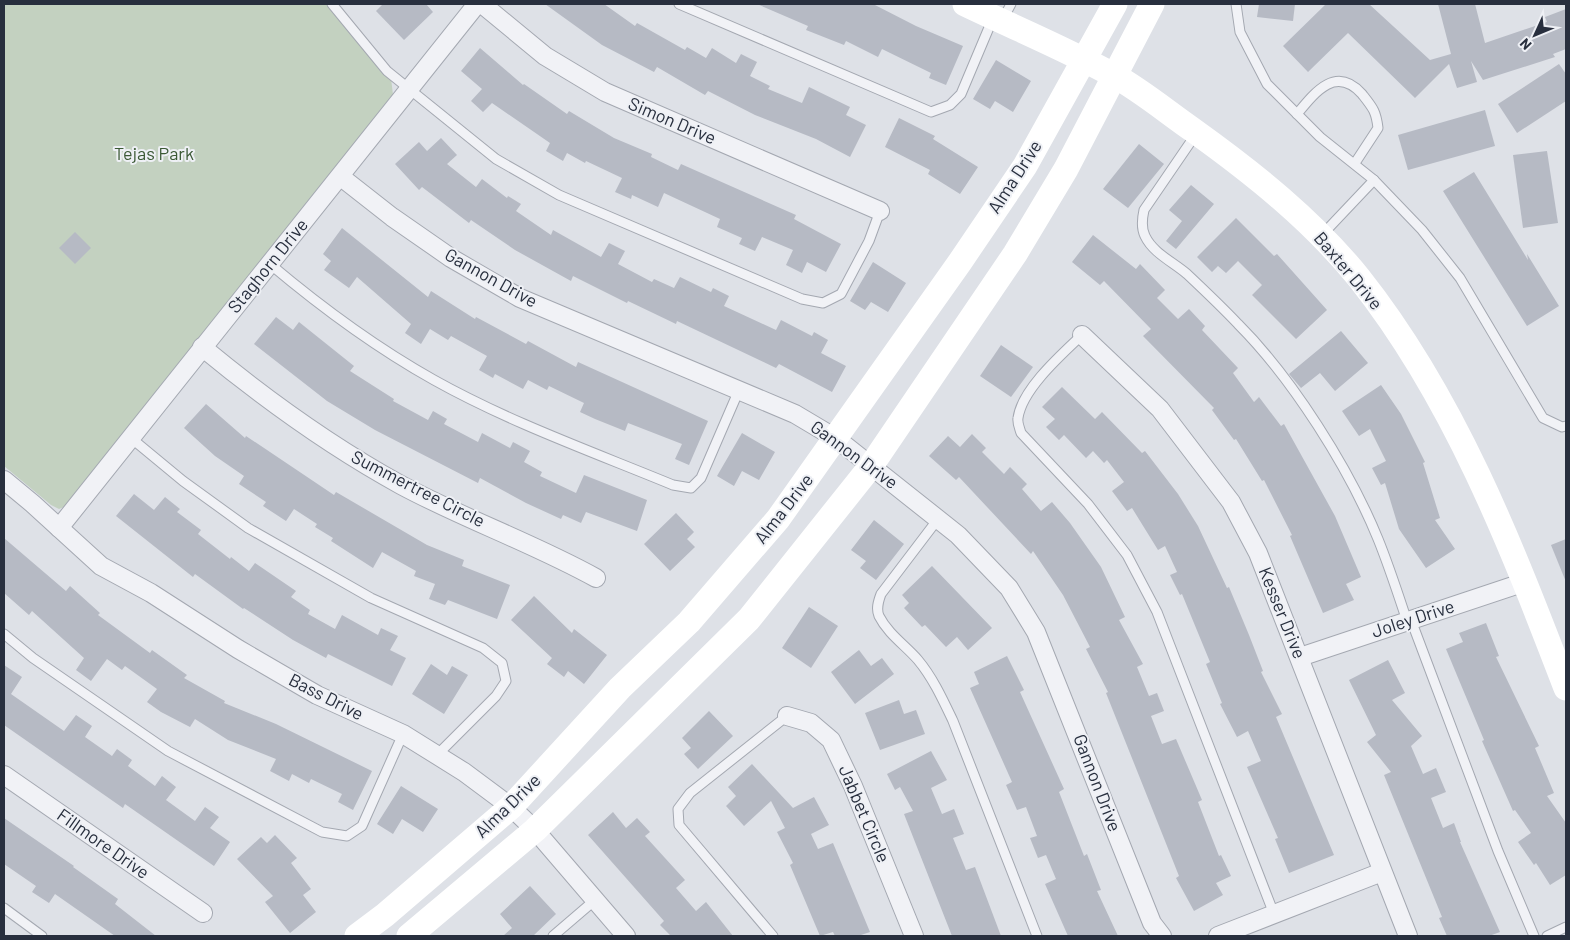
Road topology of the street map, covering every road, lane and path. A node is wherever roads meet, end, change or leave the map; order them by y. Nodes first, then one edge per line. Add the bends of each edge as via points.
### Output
1 (332, 4) edge
2 (477, 4) edge
3 (482, 4) edge
4 (679, 4) edge
5 (965, 4) edge
6 (1115, 4) edge
7 (1152, 4) edge
8 (1236, 4) edge
9 (1002, 14) edge
10 (1084, 61) junction
11 (1116, 77) junction
12 (409, 90) junction
13 (1297, 114) junction
14 (1196, 133) junction
15 (1355, 163) junction
16 (341, 177) junction
17 (1374, 180) junction
18 (880, 211) joint
19 (1320, 236) junction
20 (270, 264) junction
21 (1082, 335) joint
22 (202, 347) junction
23 (740, 390) junction
24 (1566, 426) edge
25 (130, 438) junction
26 (837, 439) junction
27 (871, 466) junction
28 (4, 480) edge
29 (938, 519) junction
30 (59, 528) junction
31 (596, 578) dead end
32 (1525, 582) junction
33 (1409, 620) junction
34 (4, 634) edge
35 (1300, 656) junction
36 (1566, 688) edge
37 (786, 716) joint
38 (403, 734) junction
39 (437, 755) junction
40 (4, 775) edge
41 (511, 807) junction
42 (535, 830) junction
43 (1382, 872) junction
44 (595, 900) junction
45 (4, 908) edge
46 (203, 913) dead end
47 (1274, 914) junction
48 (1566, 927) edge
49 (419, 933) edge
50 (909, 935) edge
51 (42, 936) edge
52 (357, 936) edge
53 (553, 936) edge
54 (626, 936) edge
55 (773, 936) edge
56 (1037, 936) edge
57 (1162, 936) edge
58 (1218, 936) edge
59 (1408, 936) edge
60 (1534, 936) edge
61 (1548, 936) edge

1 - 12 lane via 387,71
2 - 12 street, Staghorn Drive
3 - 18 street, Simon Drive via 545,56 605,92
4 - 9 lane via 931,112 950,105 961,94
5 - 9 main road, Baxter Drive
6 - 10 main road, Alma Drive
7 - 11 main road, Alma Drive
8 - 13 lane via 1240,32 1267,84
9 - 10 main road, Baxter Drive
10 - 11 main road, Baxter Drive
10 - 26 main road, Alma Drive via 1025,166
11 - 14 main road, Baxter Drive
11 - 27 main road, Alma Drive via 1066,170 1015,254
12 - 16 street, Staghorn Drive
12 - 18 lane via 496,159 558,195 802,299 823,303 841,294 869,241
13 - 15 lane
13 - 15 lane via 1313,94 1328,84 1341,81 1353,84 1376,110 1378,128
14 - 19 main road, Baxter Drive via 1303,217
14 - 33 lane via 1144,210 1141,223 1145,236 1155,249 1186,273 1240,325 1314,421 1347,475 1377,538
15 - 17 lane
16 - 20 street, Staghorn Drive
16 - 23 street, Gannon Drive via 451,258 520,298
17 - 19 lane
17 - 24 lane via 1422,230 1460,278 1543,418
19 - 32 main road, Baxter Drive via 1358,278 1408,348 1451,420
20 - 22 street, Staghorn Drive
20 - 23 lane via 330,314 434,380 526,425 673,484 691,488 701,478
21 - 35 street, Kesser Drive via 1160,409 1231,502 1258,553
21 - 47 lane via 1058,358 1023,403 1018,420 1021,433 1088,504 1127,555 1157,612
22 - 25 street, Staghorn Drive
22 - 31 street, Summertree Circle via 271,403 344,452 402,486
23 - 26 street, Gannon Drive via 795,414
25 - 30 street, Staghorn Drive
25 - 39 lane via 248,528 371,598 483,648 502,663 506,681 496,696
26 - 27 street, Gannon Drive
26 - 41 main road, Alma Drive via 778,519 700,609 620,688
27 - 29 street, Gannon Drive
27 - 42 main road, Alma Drive via 748,619
28 - 30 street, Bass Drive
29 - 56 lane via 881,594 878,614 938,690
29 - 57 street, Gannon Drive via 1009,588 1036,632 1152,922
30 - 38 street, Bass Drive via 101,566 238,649 317,695
32 - 33 street, Joley Drive
32 - 36 main road, Baxter Drive
33 - 35 street, Joley Drive
33 - 60 lane via 1498,852
34 - 38 lane via 33,658 168,752 322,832 347,836 362,826
35 - 43 street, Kesser Drive
37 - 50 street, Jabbet Circle via 811,723 831,740 857,796
37 - 55 lane via 690,792 678,809 679,825
38 - 39 street, Bass Drive
39 - 41 street, Bass Drive
40 - 46 street, Fillmore Drive
41 - 42 street, Bass Drive
41 - 52 main road, Alma Drive
42 - 44 street, Bass Drive
42 - 49 main road, Alma Drive
43 - 47 street
43 - 59 street, Kesser Drive
44 - 53 lane
44 - 54 street, Bass Drive
45 - 51 lane
47 - 58 street
48 - 61 lane

